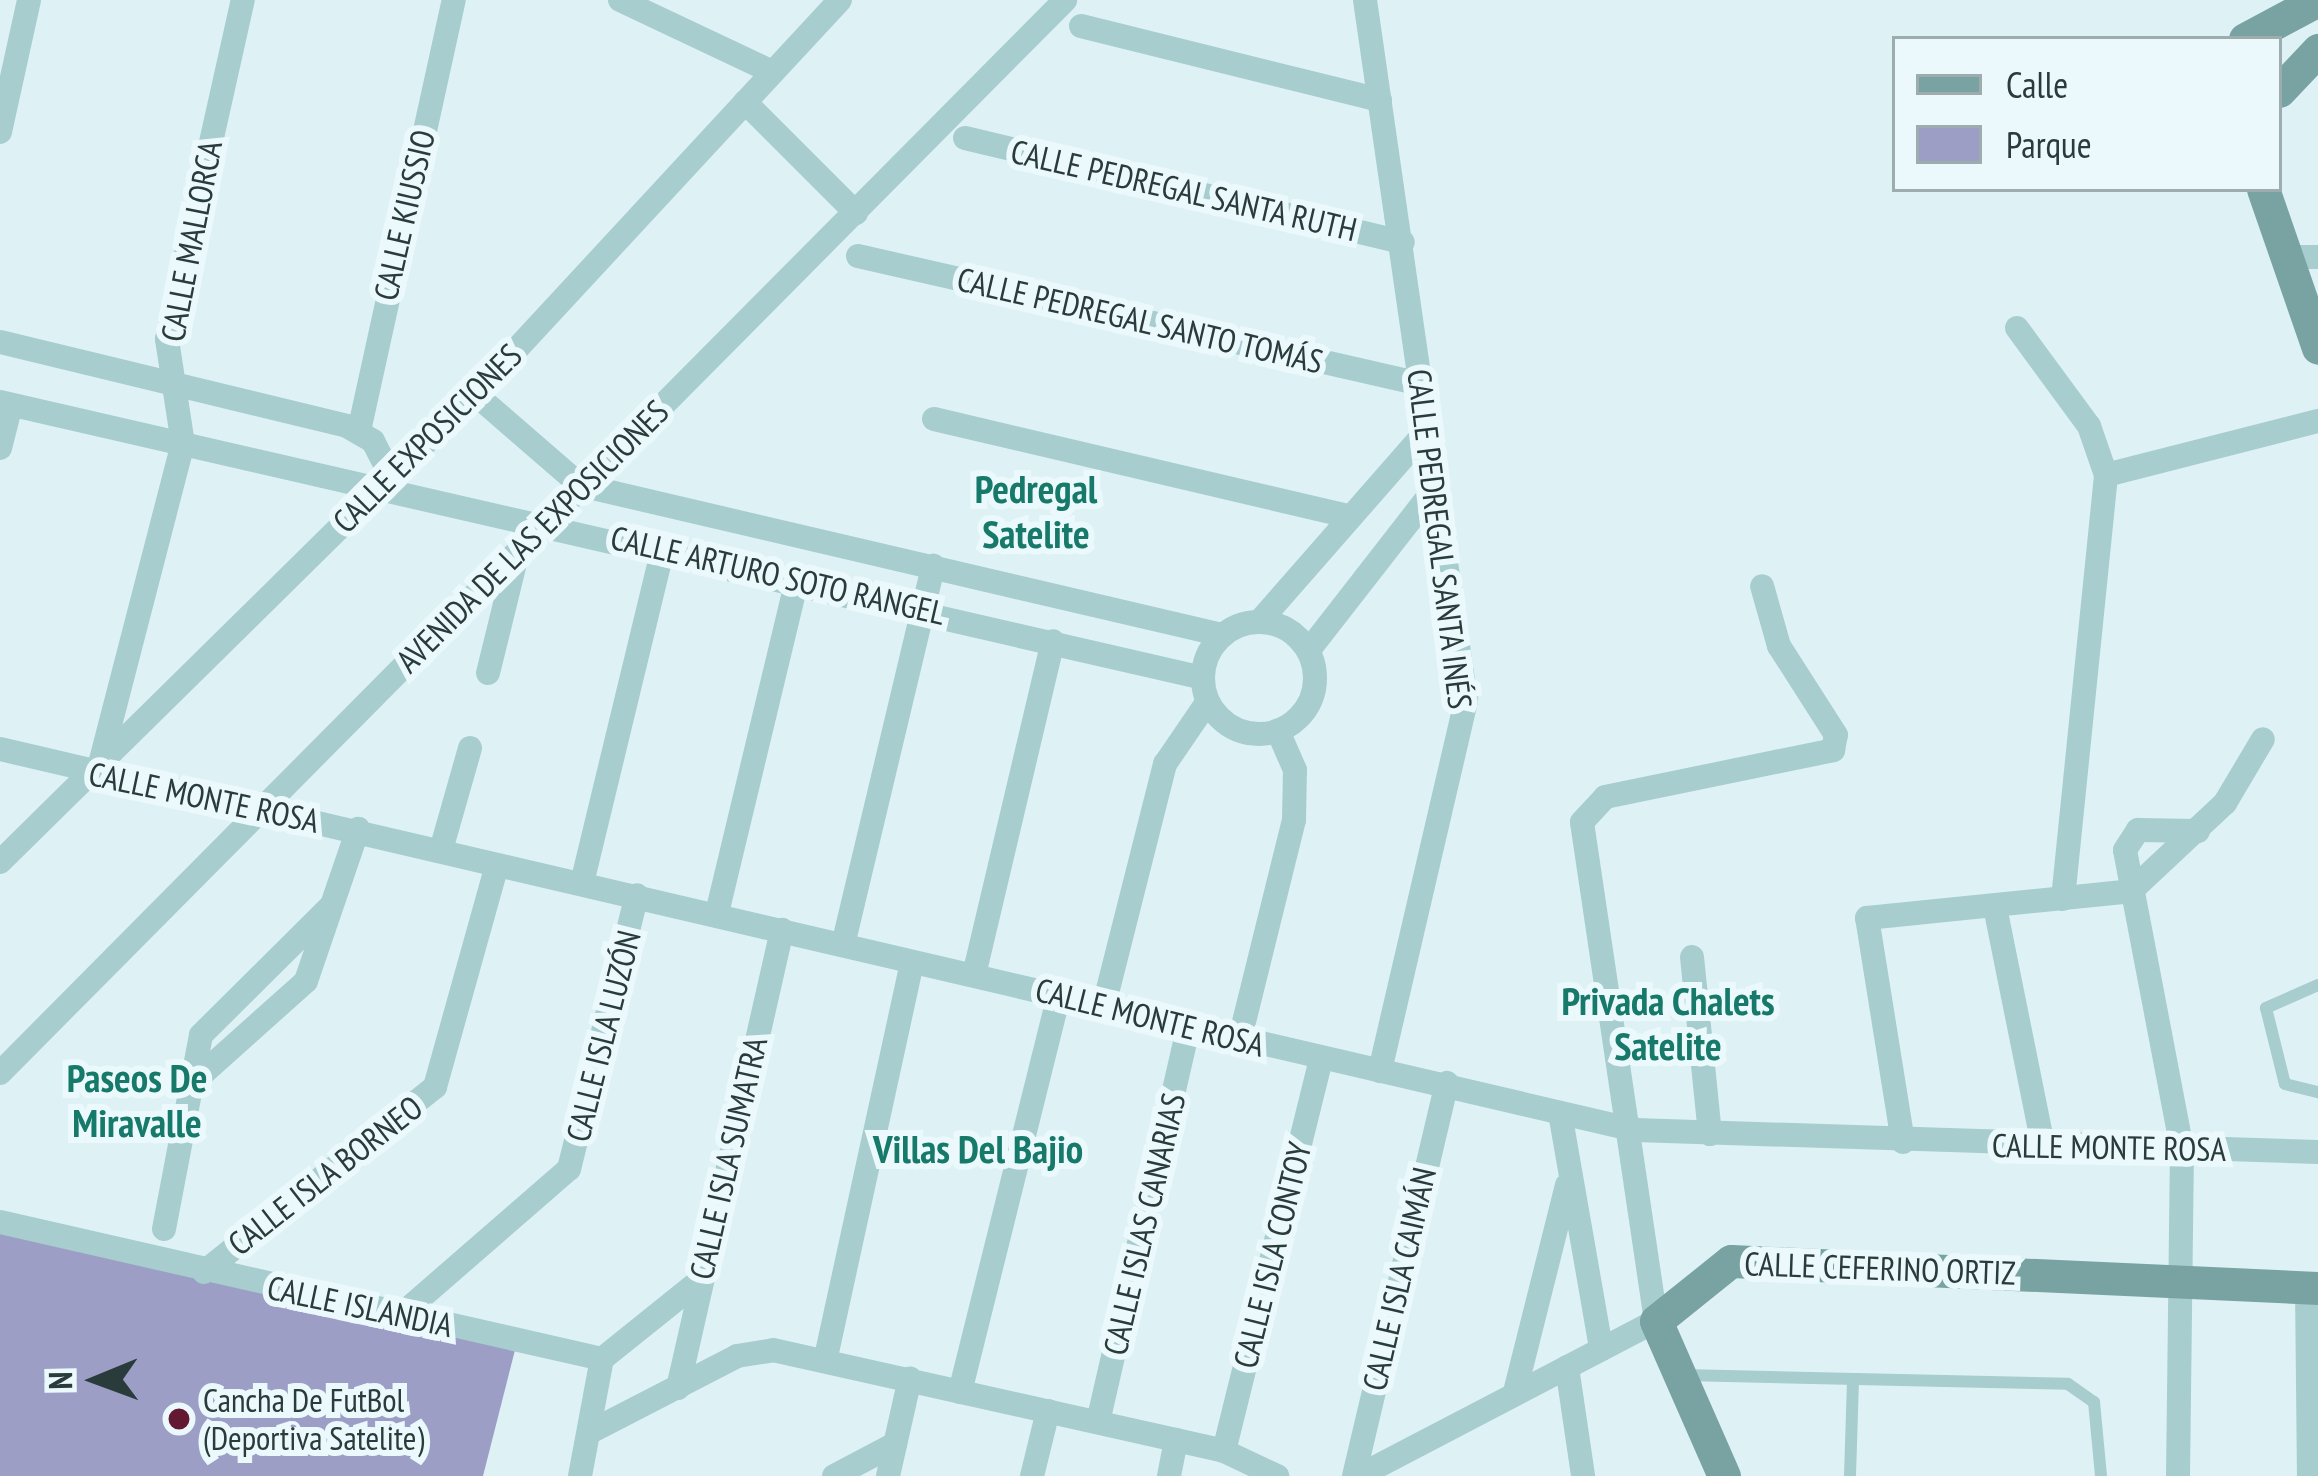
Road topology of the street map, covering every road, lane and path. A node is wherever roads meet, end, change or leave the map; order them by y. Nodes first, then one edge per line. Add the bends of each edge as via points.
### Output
1 (29, 0) edge
2 (243, 0) edge
3 (454, 0) edge
4 (620, 0) edge
5 (1066, 0) edge
6 (1365, 0) edge
7 (2318, 0) edge
8 (830, 5) edge
9 (1081, 26) dead end
10 (2260, 35) edge
11 (2318, 50) edge
12 (772, 72) junction
13 (2282, 75) edge
14 (1380, 100) junction
15 (745, 102) junction
16 (0, 132) edge
17 (964, 138) dead end
18 (2265, 192) edge
19 (856, 213) junction
20 (1403, 242) junction
21 (858, 256) dead end
22 (2302, 257) edge
23 (2017, 328) dead end
24 (0, 343) edge
25 (2318, 348) edge
26 (177, 384) junction
27 (1421, 384) junction
28 (476, 394) junction
29 (5, 404) edge
30 (934, 418) dead end
31 (2318, 421) edge
32 (1427, 430) junction
33 (359, 431) junction
34 (184, 444) junction
35 (0, 448) edge
36 (2106, 475) junction
37 (383, 483) junction
38 (580, 485) junction
39 (1436, 487) junction
40 (1348, 516) junction
41 (545, 522) junction
42 (663, 547) junction
43 (519, 548) junction
44 (933, 566) junction
45 (798, 576) junction
46 (1762, 586) dead end
47 (924, 607) junction
48 (1260, 621) junction
49 (1222, 635) junction
50 (1053, 640) junction
51 (1309, 650) junction
52 (488, 673) dead end
53 (1205, 689) junction
54 (1278, 731) junction
55 (2263, 740) dead end
56 (470, 748) dead end
57 (0, 749) edge
58 (94, 767) junction
59 (255, 808) junction
60 (358, 830) junction
61 (2198, 831) junction
62 (441, 850) junction
63 (0, 862) edge
64 (497, 865) junction
65 (582, 883) junction
66 (2131, 891) junction
67 (637, 895) junction
68 (2063, 899) junction
69 (329, 907) junction
70 (1996, 912) junction
71 (717, 913) junction
72 (782, 930) junction
73 (843, 945) junction
74 (1692, 957) dead end
75 (912, 962) junction
76 (974, 975) junction
77 (2318, 986) edge
78 (1059, 994) junction
79 (1104, 1005) junction
80 (1189, 1026) junction
81 (1240, 1038) junction
82 (1321, 1059) junction
83 (1380, 1071) junction
84 (0, 1073) edge
85 (1447, 1083) junction
86 (191, 1084) junction
87 (2318, 1092) edge
88 (1559, 1113) junction
89 (1635, 1130) junction
90 (1710, 1135) junction
91 (1903, 1142) junction
92 (2043, 1146) junction
93 (2182, 1149) junction
94 (2318, 1152) edge
95 (1569, 1178) junction
96 (0, 1222) edge
97 (164, 1229) dead end
98 (205, 1273) junction
99 (697, 1283) junction
100 (2177, 1283) junction
101 (2313, 1288) edge
102 (402, 1315) junction
103 (1656, 1321) junction
104 (1601, 1348) junction
105 (826, 1357) junction
106 (602, 1359) junction
107 (1567, 1367) junction
108 (1682, 1375) junction
109 (910, 1378) junction
110 (1853, 1379) junction
111 (678, 1388) junction
112 (960, 1392) junction
113 (1515, 1392) junction
114 (1048, 1411) junction
115 (1098, 1422) junction
116 (590, 1432) junction
117 (1176, 1440) junction
118 (895, 1444) junction
119 (1223, 1451) junction
120 (580, 1476) edge
121 (834, 1476) edge
122 (888, 1476) edge
123 (1032, 1476) edge
124 (1169, 1476) edge
125 (1277, 1476) edge
126 (1356, 1476) edge
127 (1583, 1476) edge
128 (1724, 1476) edge
129 (1850, 1476) edge
130 (2101, 1476) edge
131 (2178, 1476) edge
132 (2309, 1476) edge

1 - 16 street
2 - 26 street, CALLE MALLORCA via 172,310
3 - 33 street, CALLE KIUSSIO
4 - 12 street
5 - 19 street, AVENIDA DE LAS EXPOSICIONES
6 - 14 street, CALLE PEDREGAL SANTA INÉS
7 - 10 street
8 - 12 street, CALLE EXPOSICIONES
9 - 14 street
11 - 13 street
12 - 15 street, CALLE EXPOSICIONES
14 - 20 street, CALLE PEDREGAL SANTA INÉS
15 - 19 street
15 - 28 street, CALLE EXPOSICIONES
17 - 20 street, CALLE PEDREGAL SANTA RUTH
18 - 22 street
19 - 38 street, AVENIDA DE LAS EXPOSICIONES
20 - 27 street, CALLE PEDREGAL SANTA INÉS
21 - 27 street, CALLE PEDREGAL SANTO TOMÁS
22 - 25 street
23 - 36 street via 2089,426
24 - 26 street
26 - 33 street
26 - 34 street, CALLE MALLORCA
27 - 32 street, CALLE PEDREGAL SANTA INÉS
28 - 37 street, CALLE EXPOSICIONES
28 - 38 street, CALLE ARTURO SOTO RANGEL
29 - 34 street, CALLE ARTURO SOTO RANGEL
29 - 35 street
30 - 40 street
31 - 36 street
32 - 39 street, CALLE PEDREGAL SANTA INÉS
32 - 40 street
33 - 37 street
34 - 37 street, CALLE ARTURO SOTO RANGEL
34 - 58 street, CALLE MALLORCA
36 - 68 street
37 - 41 street, CALLE ARTURO SOTO RANGEL
37 - 58 street, CALLE EXPOSICIONES
38 - 41 street, AVENIDA DE LAS EXPOSICIONES
38 - 44 street, CALLE ARTURO SOTO RANGEL
39 - 51 street
39 - 83 street, CALLE PEDREGAL SANTA INÉS via 1466,701
40 - 48 street
41 - 42 street, CALLE ARTURO SOTO RANGEL
41 - 43 street, AVENIDA DE LAS EXPOSICIONES
42 - 45 street, CALLE ARTURO SOTO RANGEL
42 - 65 street
43 - 52 street
43 - 59 street, AVENIDA DE LAS EXPOSICIONES
44 - 47 street
44 - 49 street, CALLE ARTURO SOTO RANGEL
45 - 47 street, CALLE ARTURO SOTO RANGEL
45 - 71 street
46 - 89 street via 1779,646 1836,735 1816,760 1624,792 1585,810
47 - 50 street, CALLE ARTURO SOTO RANGEL
47 - 73 street
48 - 49 street
48 - 51 street
49 - 53 street
50 - 53 street, CALLE ARTURO SOTO RANGEL
50 - 76 street
51 - 54 street via 1308,707
53 - 54 street via 1229,726
53 - 79 street via 1165,764
54 - 81 street via 1295,806
55 - 61 street
56 - 62 street
57 - 58 street, CALLE MONTE ROSA
58 - 59 street, CALLE MONTE ROSA
58 - 63 street, CALLE EXPOSICIONES
59 - 60 street, CALLE MONTE ROSA
59 - 84 street, AVENIDA DE LAS EXPOSICIONES
60 - 62 street, CALLE MONTE ROSA
60 - 69 street
61 - 66 street
61 - 66 street via 2126,839
62 - 64 street, CALLE MONTE ROSA
64 - 65 street, CALLE MONTE ROSA
64 - 98 street, CALLE ISLA BORNEO via 435,1087
65 - 67 street, CALLE MONTE ROSA
66 - 68 street
66 - 93 street
67 - 71 street, CALLE MONTE ROSA
67 - 102 street, CALLE ISLA LUZÓN via 569,1169
68 - 70 street
69 - 86 street via 219,1009
69 - 86 street via 299,990
70 - 91 street via 1867,918
70 - 92 street
71 - 72 street, CALLE MONTE ROSA
72 - 73 street, CALLE MONTE ROSA
72 - 99 street, CALLE ISLA SUMATRA
73 - 75 street, CALLE MONTE ROSA
74 - 90 street
75 - 76 street, CALLE MONTE ROSA
75 - 105 street
76 - 78 street, CALLE MONTE ROSA
77 - 87 lane via 2266,1008 2285,1084
78 - 79 street, CALLE MONTE ROSA
78 - 112 street
79 - 80 street, CALLE MONTE ROSA
80 - 81 street, CALLE MONTE ROSA
80 - 115 street, CALLE ISLAS CANARIAS
81 - 82 street, CALLE MONTE ROSA
82 - 83 street, CALLE MONTE ROSA
82 - 119 street, CALLE ISLA CONTOY
83 - 85 street, CALLE MONTE ROSA
85 - 88 street, CALLE MONTE ROSA
85 - 126 street, CALLE ISLA CAIMÁN
86 - 97 street
88 - 89 street, CALLE MONTE ROSA
88 - 95 street
89 - 90 street, CALLE MONTE ROSA
89 - 103 street
90 - 91 street, CALLE MONTE ROSA
91 - 92 street, CALLE MONTE ROSA
92 - 93 street, CALLE MONTE ROSA
93 - 94 street, CALLE MONTE ROSA
93 - 100 street
95 - 104 street
95 - 113 street
96 - 98 street, CALLE ISLANDIA
98 - 102 street, CALLE ISLANDIA
99 - 106 street
99 - 111 street, CALLE ISLA SUMATRA
100 - 101 street, CALLE CEFERINO ORTIZ
100 - 103 street, CALLE CEFERINO ORTIZ via 1731,1261
100 - 131 street
101 - 132 street
102 - 106 street, CALLE ISLANDIA
103 - 104 street, CALLE CEFERINO ORTIZ
103 - 108 street
104 - 107 street, CALLE CEFERINO ORTIZ
105 - 109 street
105 - 111 street via 748,1352
106 - 116 street
107 - 113 street, CALLE CEFERINO ORTIZ
107 - 127 street
108 - 110 lane
108 - 128 street
109 - 112 street
109 - 118 street
110 - 129 lane
110 - 130 lane via 2068,1384 2094,1402
111 - 116 street
112 - 114 street
113 - 126 street, CALLE CEFERINO ORTIZ
114 - 115 street
114 - 123 street
115 - 117 street
116 - 120 street
117 - 119 street
117 - 124 street
118 - 121 street
118 - 122 street
119 - 125 street

